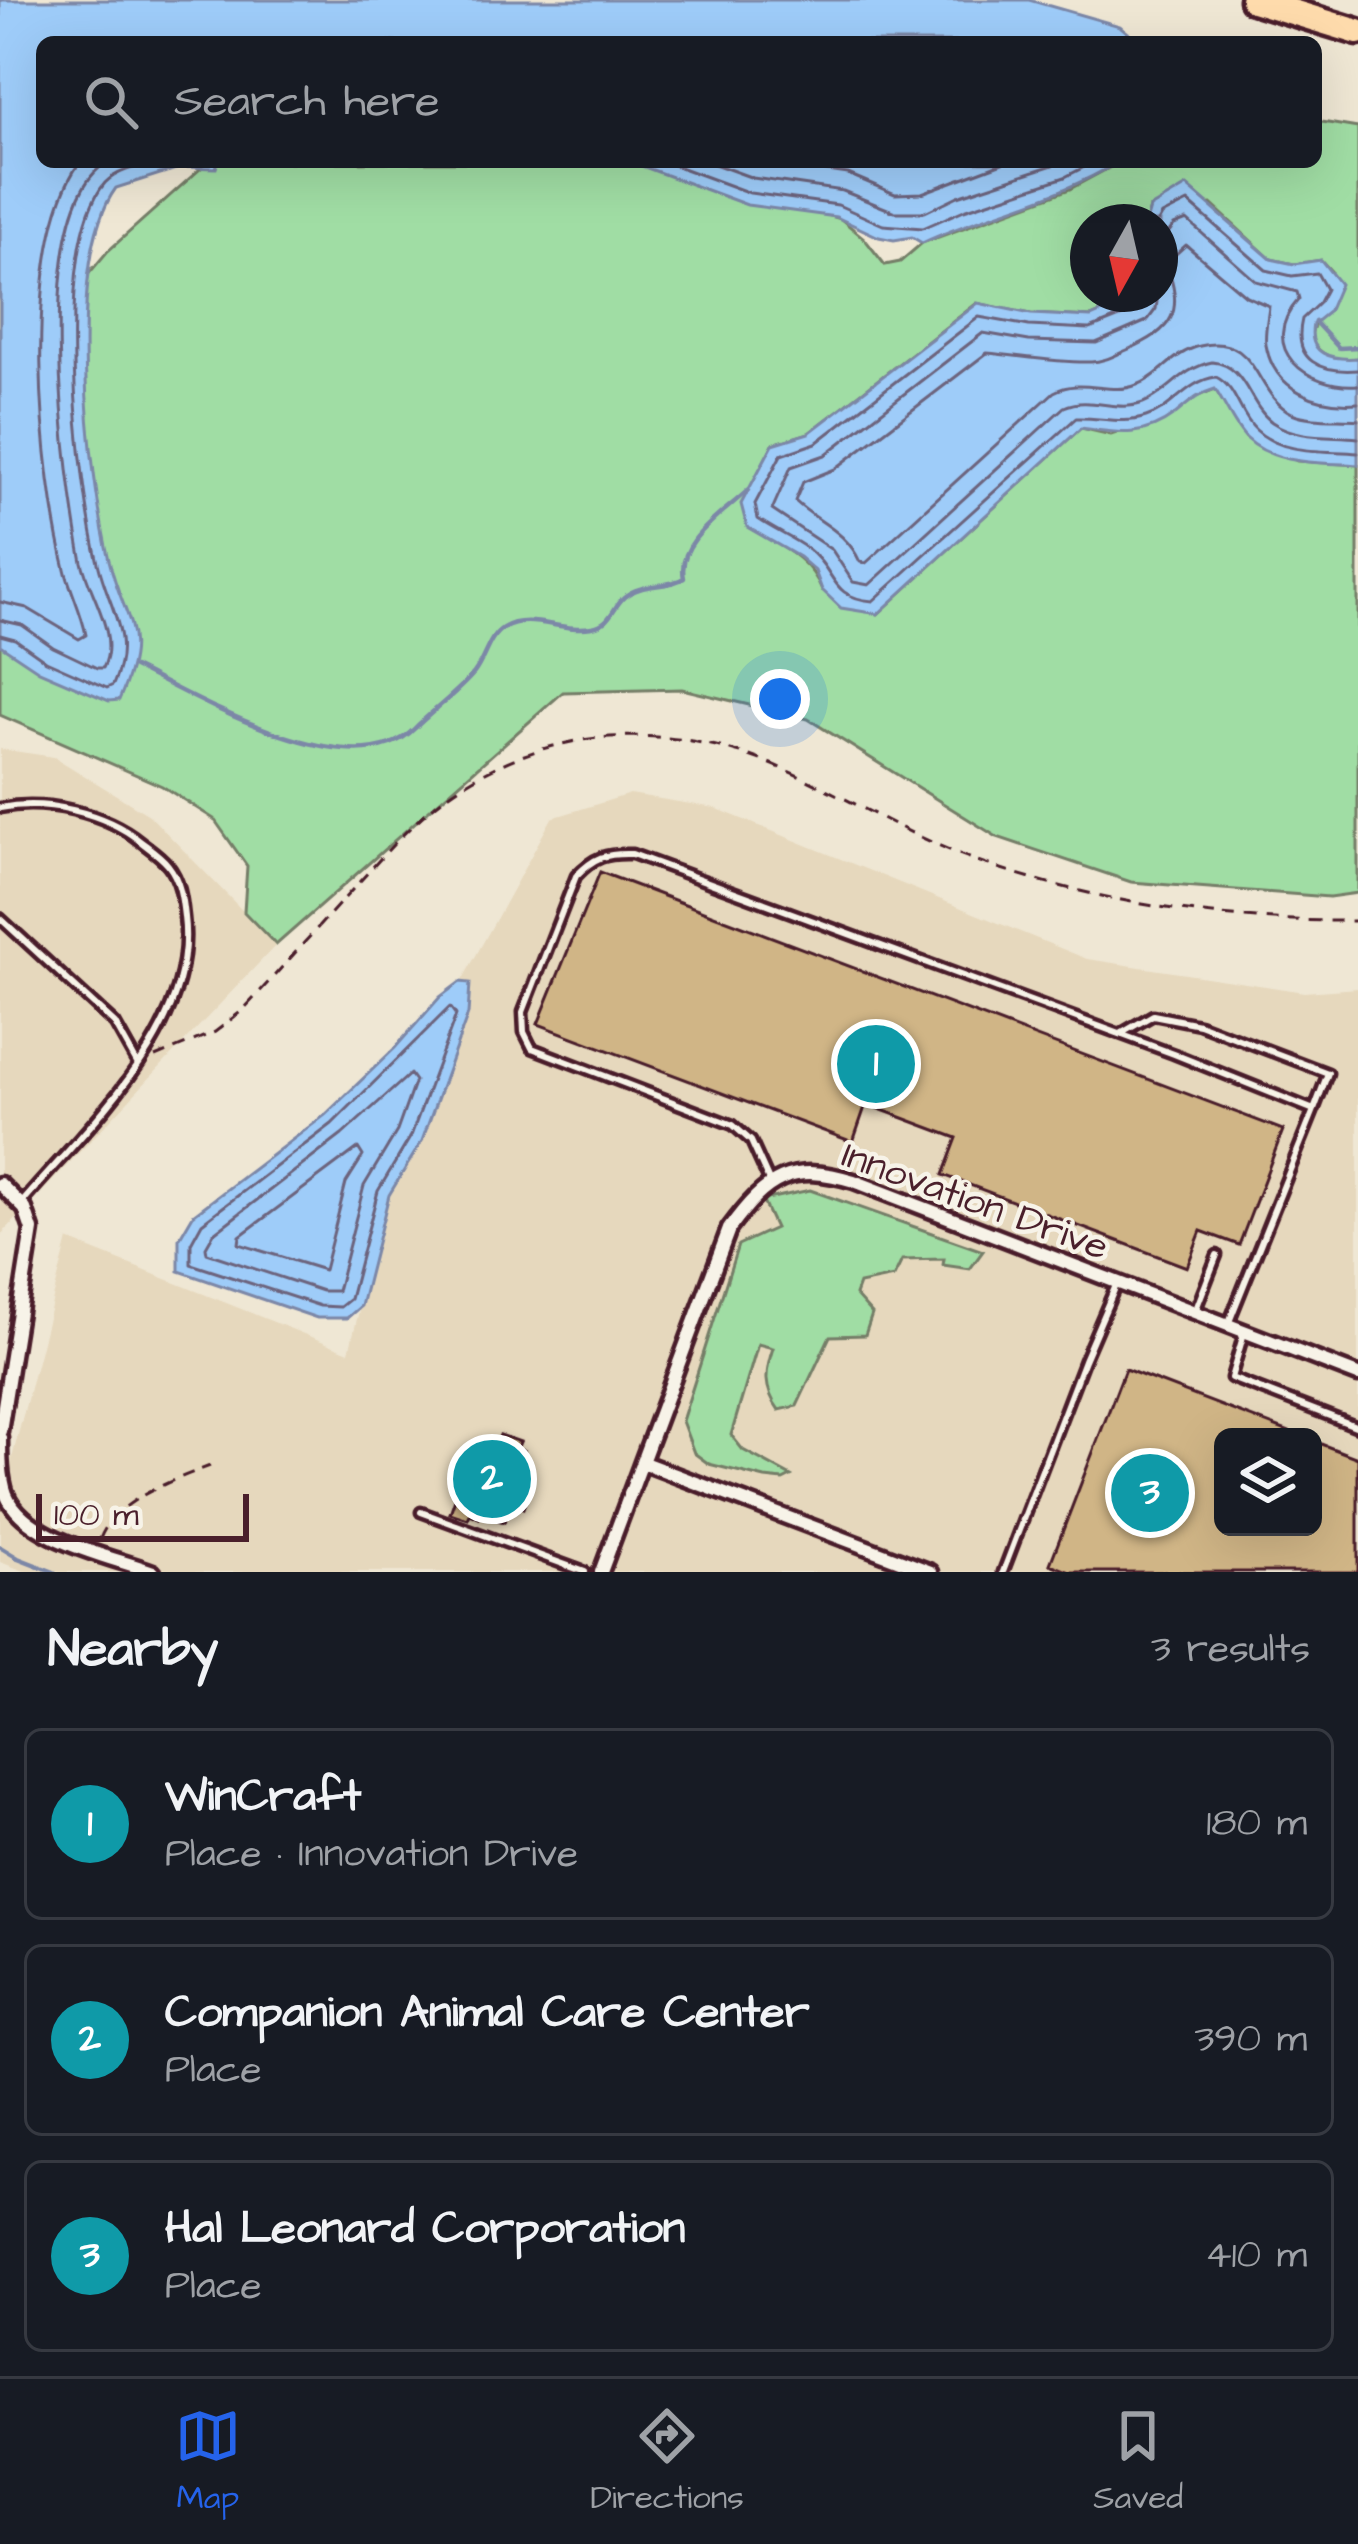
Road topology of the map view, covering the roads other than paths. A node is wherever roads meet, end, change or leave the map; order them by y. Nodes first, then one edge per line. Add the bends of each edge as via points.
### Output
1 (1253, 0) edge
2 (1358, 32) edge
3 (0, 808) edge
4 (0, 918) edge
5 (1120, 1034) junction
6 (138, 1065) junction
7 (1314, 1110) junction
8 (770, 1183) junction
9 (0, 1184) edge
10 (20, 1204) junction
11 (1217, 1255) dead end
12 (1118, 1282) junction
13 (1195, 1312) junction
14 (1227, 1325) junction
15 (1244, 1332) junction
16 (1358, 1375) edge
17 (1358, 1426) edge
18 (0, 1434) edge
19 (644, 1463) junction
20 (421, 1512) dead end
21 (153, 1572) edge
22 (585, 1572) edge
23 (601, 1572) edge
24 (932, 1572) edge
25 (1004, 1572) edge

1 - 2 highway
3 - 6 lane via 45,805 133,835 167,863 181,889 187,940 179,990
4 - 6 lane via 115,1024
5 - 7 lane
5 - 7 lane via 1153,1015 1328,1072
5 - 8 lane via 632,854 592,860 576,876 523,1012 532,1048 733,1125 751,1141
6 - 10 lane
7 - 14 lane
8 - 12 street, Innovation Drive via 824,1172
8 - 19 street via 729,1229
9 - 10 street
10 - 18 street via 32,1229
11 - 13 lane
12 - 13 street, Innovation Drive
12 - 25 lane
13 - 14 street, Innovation Drive
14 - 15 street, Innovation Drive
15 - 16 street, Innovation Drive
15 - 17 lane via 1231,1378
18 - 21 street via 7,1496 37,1530
19 - 23 street
19 - 24 street
20 - 22 lane

